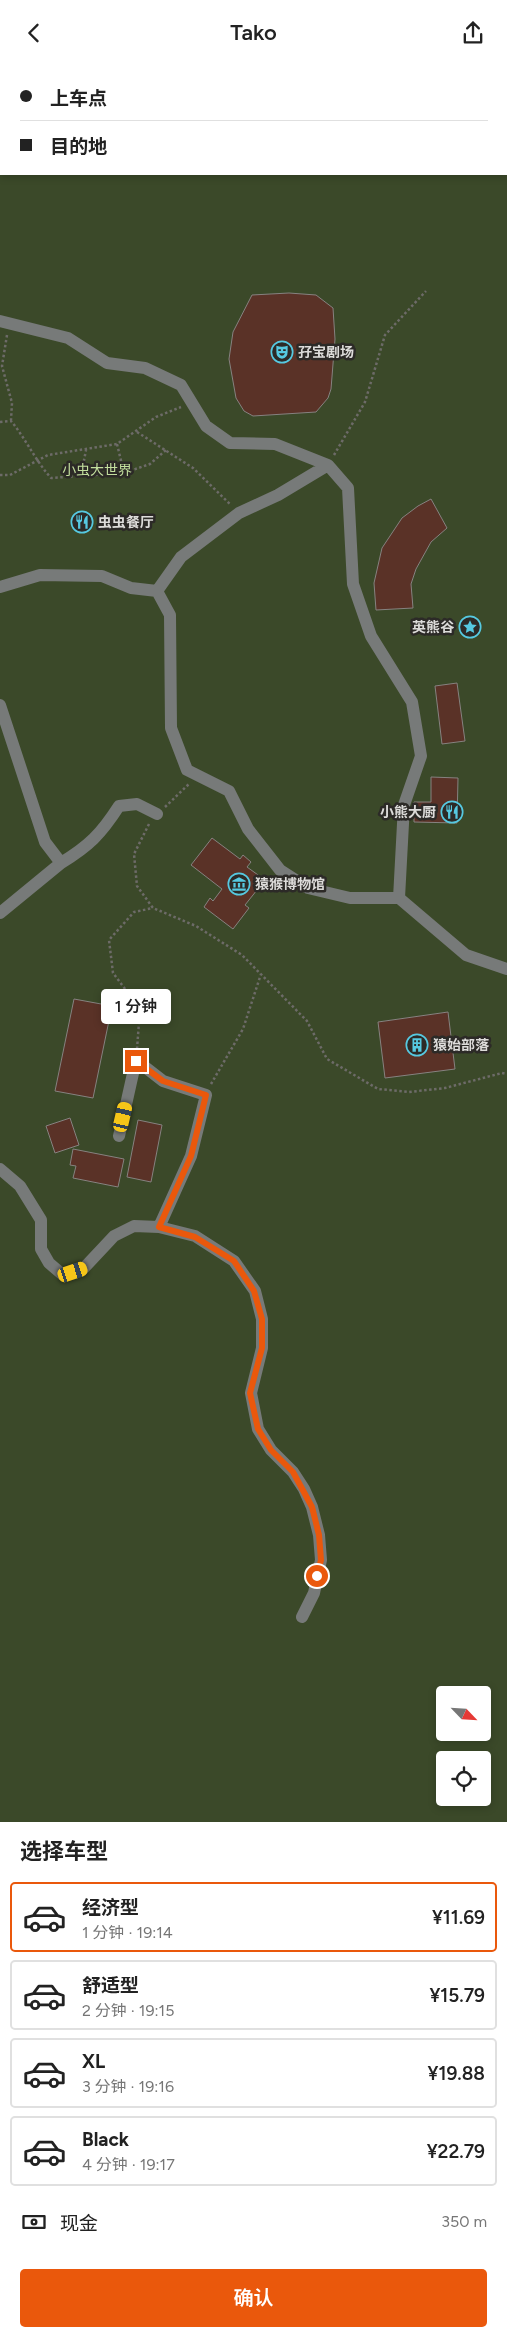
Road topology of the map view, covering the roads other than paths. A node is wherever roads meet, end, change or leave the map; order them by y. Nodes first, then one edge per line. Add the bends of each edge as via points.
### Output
1 (5, 322) edge
2 (328, 465) junction
3 (0, 587) edge
4 (157, 591) junction
5 (0, 705) edge
6 (158, 814) road end
7 (61, 863) junction
8 (399, 897) junction
9 (0, 913) edge
10 (507, 969) edge
11 (119, 1136) dead end
12 (0, 1169) edge
13 (159, 1227) junction
14 (302, 1617) dead end

1 - 2 street via 68,338 107,363 145,368 181,385 206,426 230,443 275,444
2 - 4 street via 240,513 181,557
2 - 8 street via 348,488 353,583 371,636 412,702 421,756 404,805
3 - 4 street via 40,575 102,576 131,588
4 - 8 street via 170,615 171,728 187,770 229,791 248,829 280,870 308,888 350,898
5 - 7 street via 45,842
6 - 7 street via 137,804 119,806 86,848
7 - 9 street
8 - 10 street via 466,955
11 - 13 street via 136,1061 163,1081 206,1095 191,1156
12 - 13 street via 20,1186 41,1220 41,1249 49,1263 64,1275 83,1269 114,1236 134,1226
13 - 14 street via 195,1237 234,1261 254,1291 262,1319 262,1348 250,1393 258,1429 304,1489 319,1535 321,1560 314,1593

